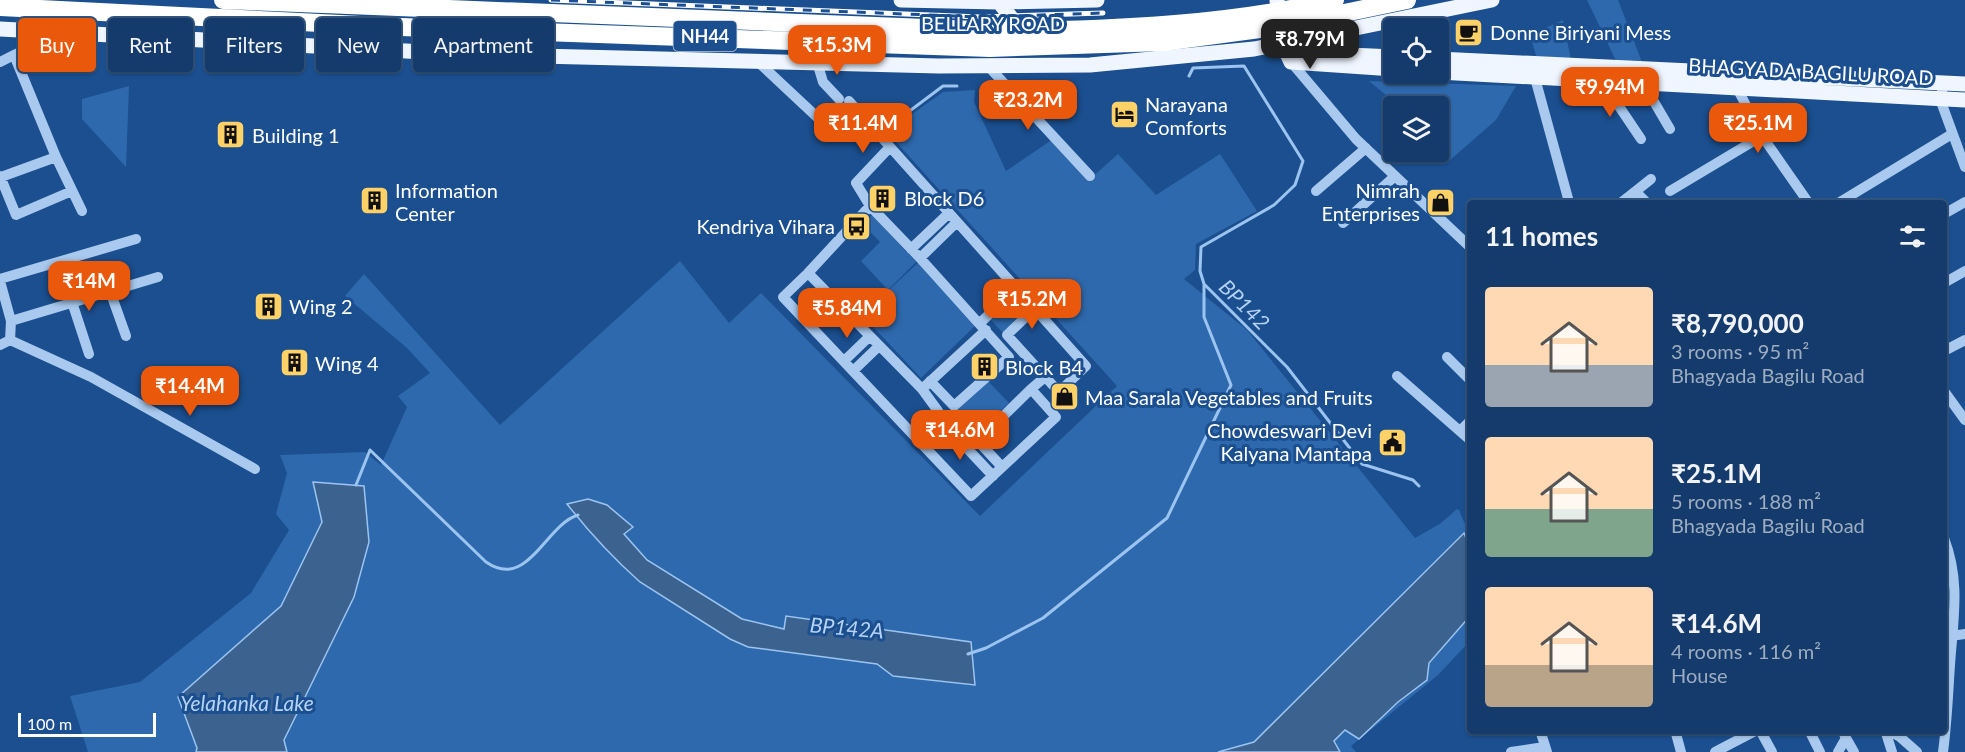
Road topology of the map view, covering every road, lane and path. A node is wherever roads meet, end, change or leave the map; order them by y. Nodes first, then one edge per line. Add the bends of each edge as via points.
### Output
1 (223, 0) edge
2 (901, 0) edge
3 (1097, 0) edge
4 (1276, 0) edge
5 (1295, 0) edge
6 (1335, 0) edge
7 (1407, 0) edge
8 (1492, 0) edge
9 (999, 2) junction
10 (0, 7) edge
11 (0, 29) edge
12 (18, 30) edge
13 (96, 35) edge
14 (18, 53) edge
15 (14, 55) junction
16 (1295, 55) junction
17 (1383, 57) edge
18 (756, 60) junction
19 (1449, 60) edge
20 (0, 62) edge
21 (821, 62) junction
22 (992, 66) junction
23 (1383, 67) edge
24 (1449, 73) edge
25 (1535, 78) junction
26 (1737, 80) junction
27 (1602, 81) junction
28 (1642, 83) junction
29 (1944, 83) junction
30 (1965, 84) edge
31 (1940, 99) junction
32 (844, 100) junction
33 (1965, 100) edge
34 (818, 118) dead end
35 (1670, 129) dead end
36 (1953, 134) junction
37 (1762, 136) junction
38 (1641, 139) dead end
39 (1366, 148) junction
40 (887, 149) junction
41 (56, 157) junction
42 (1965, 167) edge
43 (1089, 176) dead end
44 (0, 177) edge
45 (1394, 177) junction
46 (1651, 179) dead end
47 (72, 191) junction
48 (1316, 191) dead end
49 (1670, 191) dead end
50 (1636, 192) junction
51 (1568, 200) edge
52 (1625, 200) edge
53 (1644, 200) edge
54 (1807, 200) edge
55 (1843, 200) edge
56 (1965, 202) edge
57 (870, 206) junction
58 (82, 211) dead end
59 (1947, 212) edge
60 (948, 214) junction
61 (956, 223) junction
62 (1343, 223) dead end
63 (136, 239) dead end
64 (1467, 244) edge
65 (911, 249) junction
66 (920, 258) junction
67 (1965, 271) edge
68 (808, 273) junction
69 (158, 277) dead end
70 (0, 280) edge
71 (1947, 281) edge
72 (1016, 289) junction
73 (111, 291) junction
74 (3, 302) edge
75 (72, 302) junction
76 (1034, 309) junction
77 (11, 321) junction
78 (983, 326) junction
79 (126, 336) dead end
80 (870, 336) junction
81 (10, 340) junction
82 (1965, 340) edge
83 (0, 345) edge
84 (879, 346) junction
85 (1947, 349) edge
86 (89, 354) dead end
87 (1448, 357) dead end
88 (844, 361) junction
89 (853, 371) junction
90 (1396, 376) dead end
91 (1045, 377) junction
92 (1467, 377) edge
93 (930, 381) junction
94 (922, 389) junction
95 (1031, 389) junction
96 (1947, 394) edge
97 (1961, 408) edge
98 (1965, 420) edge
99 (1467, 424) edge
100 (1460, 431) junction
101 (914, 434) junction
102 (1467, 437) edge
103 (978, 441) junction
104 (926, 446) junction
105 (969, 449) junction
106 (1002, 467) junction
107 (255, 469) dead end
108 (993, 476) junction
109 (1947, 546) edge
110 (1955, 635) edge
111 (1947, 720) edge
112 (1541, 734) edge
113 (1676, 734) edge
114 (1751, 734) edge
115 (1761, 734) edge
116 (1811, 734) edge
117 (1844, 734) edge
118 (1887, 734) edge
119 (1894, 734) edge
120 (1946, 734) edge
121 (1546, 749) edge
122 (1727, 749) edge
123 (1511, 752) edge
124 (1681, 752) edge
125 (1715, 752) edge
126 (1772, 752) edge
127 (1820, 752) edge
128 (1838, 752) edge
129 (1854, 752) edge
130 (1892, 752) edge
131 (1917, 752) edge
132 (1944, 752) edge

1 - 6 highway, BELLARY ROAD / NH44, bridge via 1002,31 1160,25 1254,15
2 - 9 main road
3 - 9 main road
4 - 16 main road
5 - 16 main road
7 - 10 highway, BELLARY ROAD / NH44, bridge via 1282,26 1163,42 990,48 401,27
8 - 16 main road
9 - 22 main road via 1013,20 1016,35 1012,52
11 - 12 main road
13 - 18 main road via 461,54
14 - 15 street
15 - 20 street
15 - 41 street
16 - 17 main road
16 - 22 main road via 1242,50 1090,65
16 - 23 main road
16 - 39 street
18 - 21 main road
18 - 34 street
19 - 26 main road, BHAGYADA BAGILU ROAD
21 - 22 main road
21 - 32 street
21 - 32 street via 823,82
22 - 43 street
24 - 25 main road, BHAGYADA BAGILU ROAD
25 - 27 main road, BHAGYADA BAGILU ROAD
25 - 51 street
26 - 28 main road, BHAGYADA BAGILU ROAD
26 - 29 main road, BHAGYADA BAGILU ROAD
26 - 31 main road, BHAGYADA BAGILU ROAD
26 - 37 street
27 - 28 main road, BHAGYADA BAGILU ROAD
27 - 38 street
28 - 35 street
29 - 30 main road, BHAGYADA BAGILU ROAD
29 - 31 street
31 - 33 main road, BHAGYADA BAGILU ROAD
31 - 36 street
32 - 40 street
36 - 42 street
36 - 55 street
37 - 49 street
37 - 54 street
39 - 45 street
39 - 48 street
40 - 57 street via 856,183
40 - 60 street
41 - 44 street
41 - 47 street
44 - 47 street via 16,216
45 - 62 street
45 - 64 street
46 - 50 street
47 - 58 street
50 - 52 street
50 - 53 street
56 - 59 street
57 - 65 street
57 - 68 street
60 - 61 street
60 - 65 street
61 - 66 street
61 - 72 street
63 - 70 street
65 - 66 street
66 - 78 street
67 - 71 street
68 - 80 street
68 - 88 street via 783,299
69 - 73 street
70 - 74 street
72 - 76 street
72 - 78 street
73 - 75 street
73 - 79 street
74 - 77 street
75 - 77 street
75 - 86 street
76 - 91 street via 1007,335
76 - 91 street via 1086,366 1059,392
77 - 81 street
78 - 93 street
78 - 93 street via 1009,357 954,406
80 - 84 street
80 - 88 street
81 - 83 street
81 - 107 street via 90,377
82 - 85 street
84 - 89 street
84 - 94 street
87 - 92 street
88 - 89 street
89 - 101 street
90 - 100 street
91 - 95 street
93 - 94 street
94 - 101 street via 938,411
95 - 103 street
95 - 106 street via 1056,417
96 - 97 street
97 - 98 street
99 - 100 street
100 - 102 street
101 - 104 street
103 - 105 street
103 - 106 street
104 - 105 street via 947,427
104 - 108 street via 971,496
105 - 108 street
106 - 108 street
109 - 110 street via 1953,562
110 - 111 street
112 - 121 street
113 - 124 street
114 - 122 street
115 - 126 street
116 - 127 street
117 - 128 street
117 - 129 street
118 - 130 street
119 - 131 street
120 - 132 street
121 - 123 street
122 - 125 street

